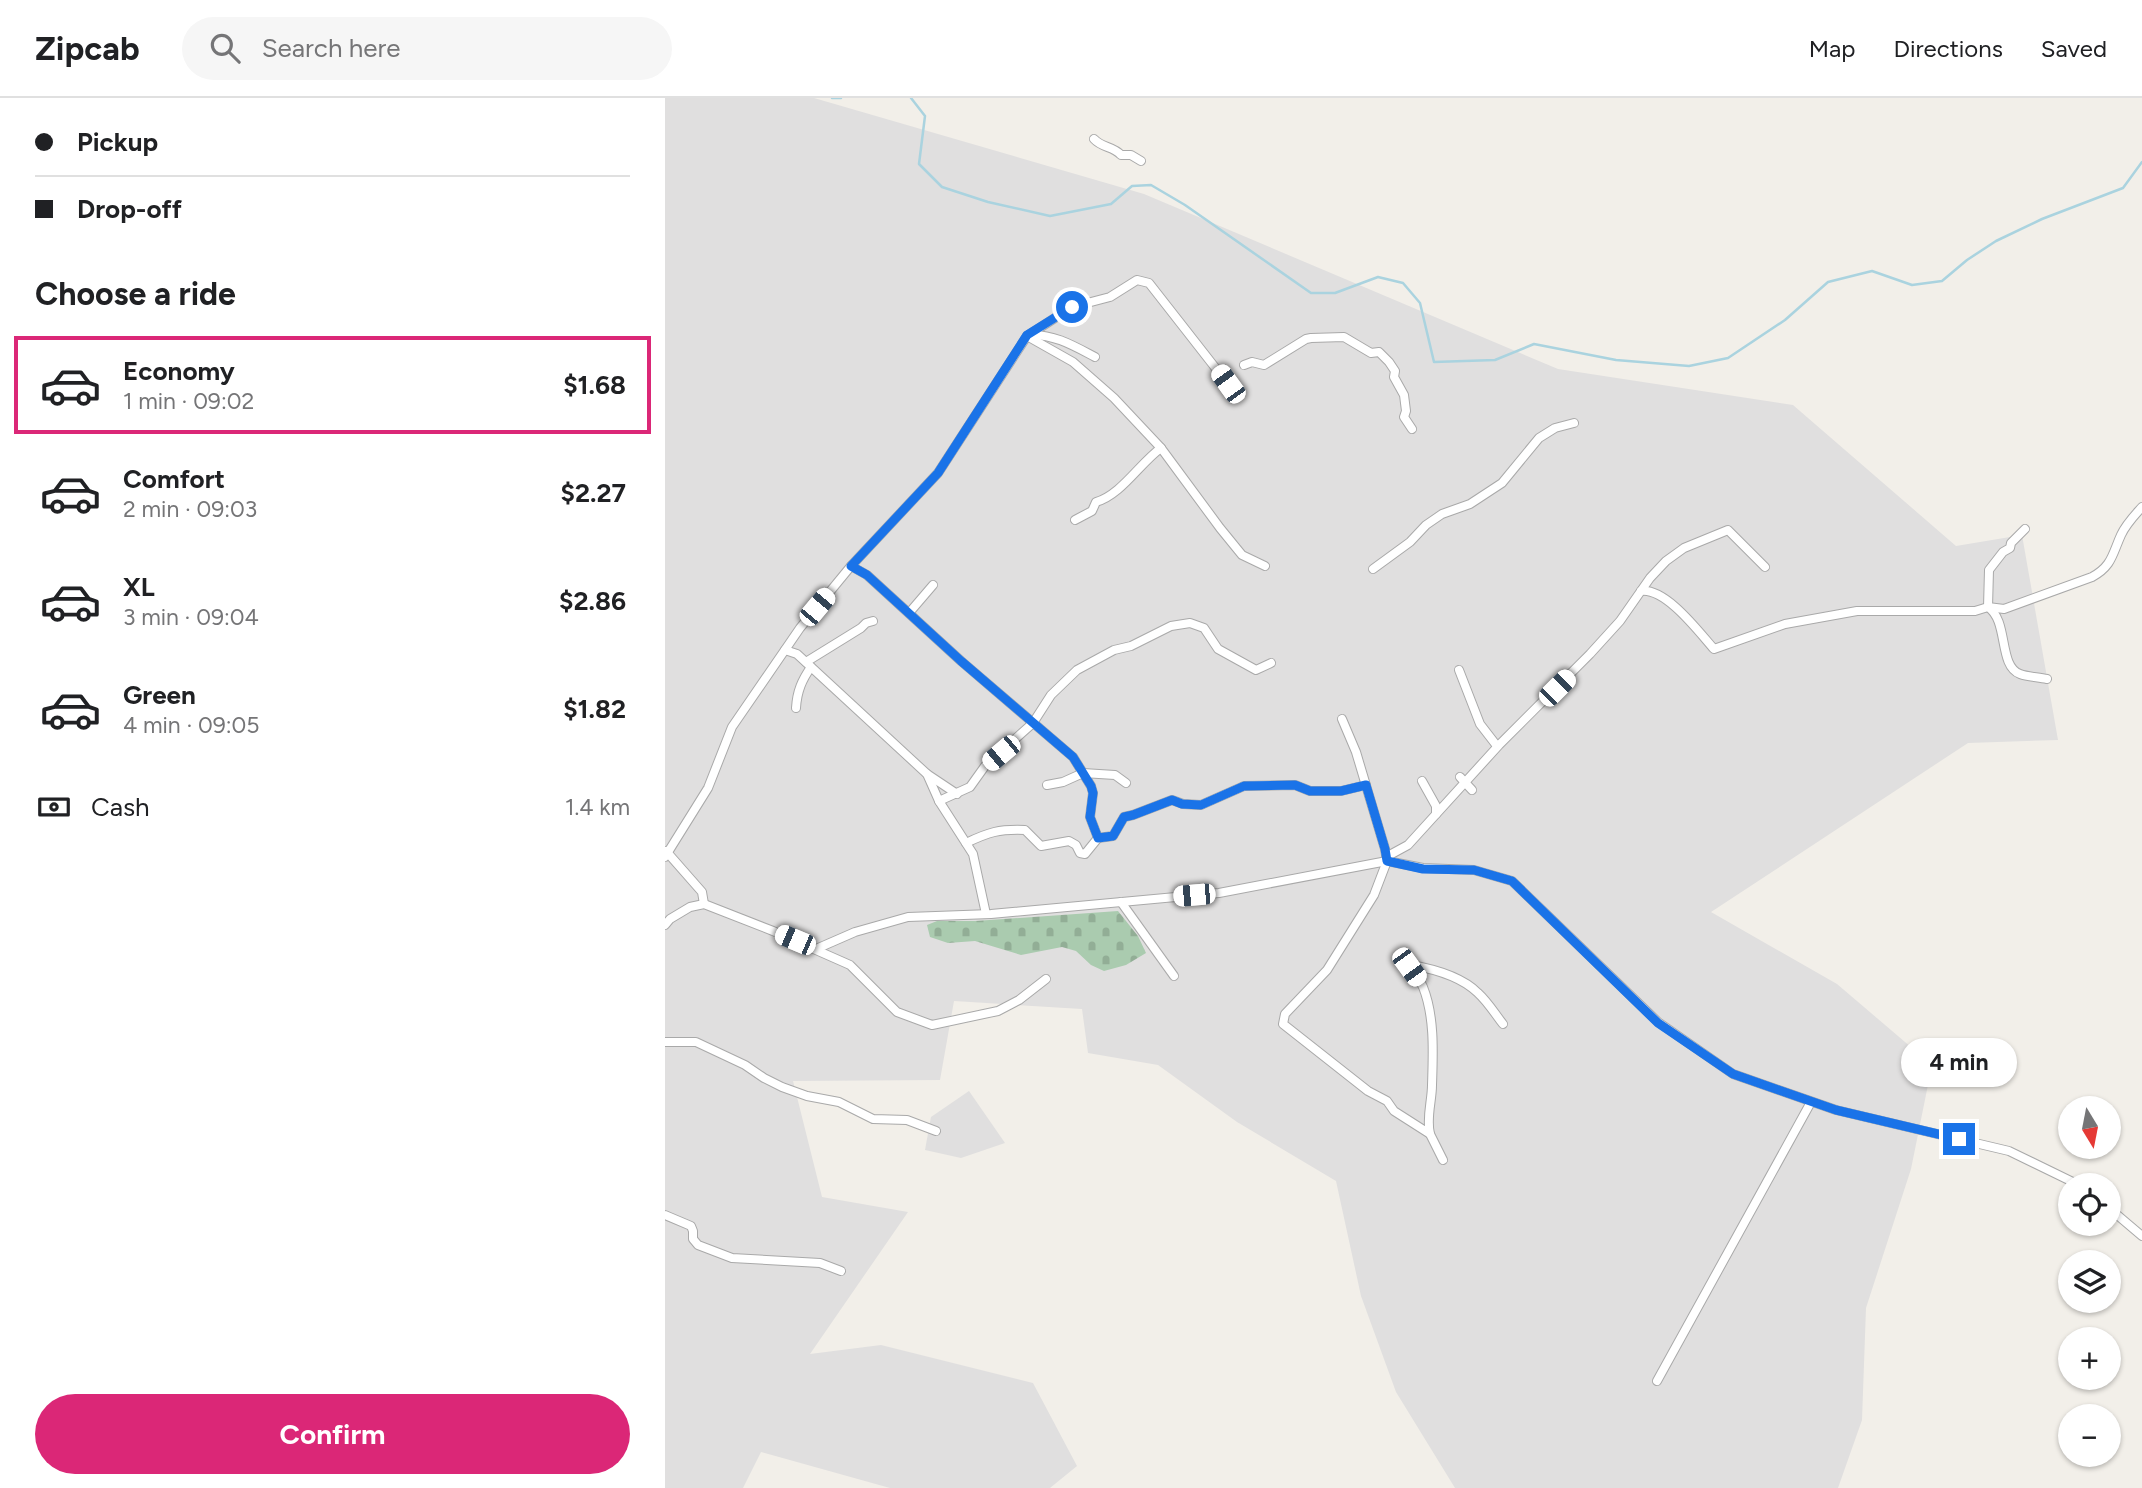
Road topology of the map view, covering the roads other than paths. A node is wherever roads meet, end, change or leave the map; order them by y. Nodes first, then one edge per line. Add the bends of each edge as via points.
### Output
1 (1094, 139) dead end
2 (1141, 161) dead end
3 (1027, 335) junction
4 (1095, 357) dead end
5 (1244, 365) dead end
6 (1228, 384) dead end
7 (1574, 423) dead end
8 (1412, 429) dead end
9 (1161, 448) junction
10 (2142, 507) edge
11 (1075, 520) dead end
12 (2025, 529) dead end
13 (851, 566) junction
14 (1265, 566) dead end
15 (1765, 567) dead end
16 (1373, 569) dead end
17 (933, 585) dead end
18 (1641, 591) junction
19 (1988, 607) junction
20 (909, 613) junction
21 (873, 621) dead end
22 (785, 650) junction
23 (1271, 663) dead end
24 (808, 664) junction
25 (1459, 670) dead end
26 (2047, 679) dead end
27 (796, 708) dead end
28 (1342, 719) dead end
29 (1033, 723) junction
30 (1497, 746) junction
31 (1083, 773) junction
32 (926, 774) junction
33 (1463, 779) junction
34 (1422, 781) dead end
35 (1126, 783) dead end
36 (1047, 785) dead end
37 (1366, 785) junction
38 (1472, 790) dead end
39 (957, 794) junction
40 (939, 801) junction
41 (1436, 814) junction
42 (1098, 838) junction
43 (966, 843) junction
44 (666, 853) edge
45 (1387, 859) junction
46 (1121, 902) junction
47 (704, 904) junction
48 (986, 914) junction
49 (665, 925) edge
50 (816, 949) junction
51 (1402, 955) dead end
52 (1409, 967) junction
53 (1174, 976) dead end
54 (1046, 979) dead end
55 (1503, 1024) dead end
56 (665, 1042) edge
57 (1811, 1102) junction
58 (936, 1132) dead end
59 (1430, 1134) junction
60 (1443, 1160) dead end
61 (2058, 1175) edge
62 (665, 1214) edge
63 (2121, 1218) edge
64 (2142, 1236) edge
65 (841, 1271) dead end
66 (1657, 1381) dead end

1 - 2 street
3 - 4 street via 1056,338
3 - 6 street via 1072,307 1110,297 1137,280 1150,282
3 - 9 street via 1073,362
3 - 13 street via 938,473
5 - 8 street via 1263,365 1306,339 1344,337 1371,353 1379,352 1389,362 1404,396 1404,417
7 - 16 street via 1539,438 1502,483 1442,514
9 - 11 street via 1096,502 1092,511
9 - 14 street via 1242,555
10 - 19 street via 2128,522 2103,571 2015,606
12 - 19 street via 1989,570
13 - 20 street
13 - 22 street
15 - 18 street via 1728,530 1684,548 1666,561
17 - 20 street
18 - 19 street via 1649,590 1669,602 1714,649 1785,624 1857,611 1975,611
18 - 30 street via 1590,654
19 - 26 street via 1999,619 2011,667
20 - 29 street
21 - 24 street
22 - 24 street
22 - 44 street via 732,727 708,788
23 - 29 street via 1256,670 1218,649 1204,628 1190,623 1171,626 1077,670 1051,695
24 - 27 street
24 - 32 street
25 - 30 street via 1480,724
28 - 37 street
29 - 31 street via 1073,757
29 - 39 street via 985,766 970,787
30 - 33 street
31 - 35 street via 1115,775
31 - 36 street
31 - 42 street via 1093,793 1090,817
32 - 39 street
32 - 40 street
33 - 38 street
33 - 41 street
34 - 41 street
37 - 42 street via 1341,791 1310,791 1295,785 1244,786 1201,805 1172,800 1124,817 1113,836
37 - 45 street
39 - 40 street
40 - 43 street
41 - 45 street via 1408,845
42 - 43 street via 1085,854 1069,841 1041,846 1025,831 1007,829
43 - 48 street via 973,854
44 - 47 street via 702,892
45 - 46 street via 1219,893
45 - 57 street via 1423,869 1474,870 1512,881 1658,1023 1733,1074
45 - 59 street via 1374,895 1328,970 1285,1014 1283,1024
46 - 48 street
46 - 53 street
47 - 49 street
47 - 50 street
48 - 50 street via 908,917
50 - 54 street via 850,965 897,1013 932,1025 998,1011
51 - 52 street
52 - 55 street via 1430,969 1462,982 1478,992
52 - 59 street via 1423,986 1433,1039
56 - 58 street via 696,1042 782,1087 839,1102 873,1119 907,1121
57 - 61 street via 2009,1151
57 - 66 street
59 - 60 street
62 - 65 street via 691,1226 698,1245 732,1258 820,1263
63 - 64 street

